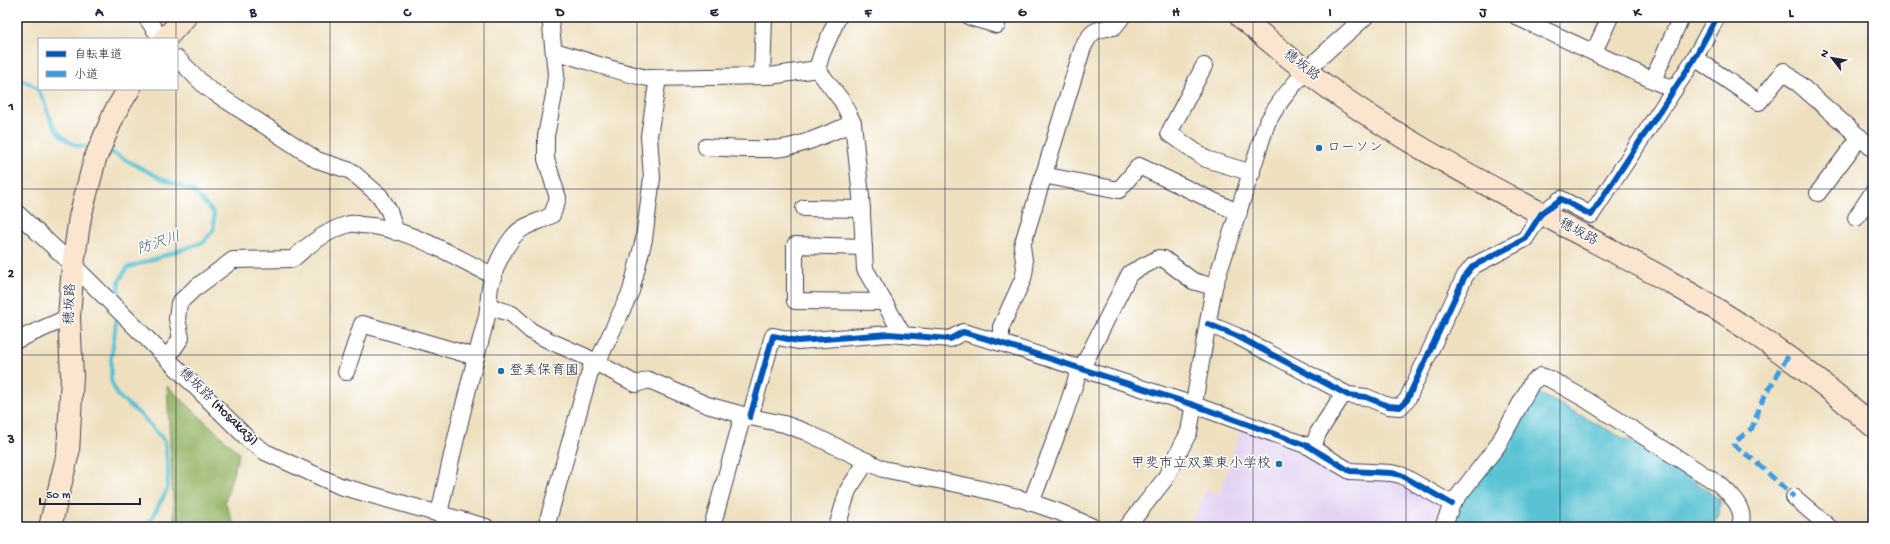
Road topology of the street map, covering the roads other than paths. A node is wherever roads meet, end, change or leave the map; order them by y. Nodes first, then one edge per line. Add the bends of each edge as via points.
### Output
1 (146, 17) edge
2 (185, 17) edge
3 (550, 17) edge
4 (764, 17) edge
5 (838, 17) edge
6 (970, 17) edge
7 (1122, 17) edge
8 (1241, 17) edge
9 (1366, 17) edge
10 (1517, 17) edge
11 (1610, 17) edge
12 (1681, 17) edge
13 (1717, 17) edge
14 (1535, 21) edge
15 (997, 25) dead end
16 (160, 38) edge
17 (166, 38) edge
18 (554, 51) junction
19 (1594, 52) junction
20 (1695, 58) junction
21 (178, 59) edge
22 (1204, 66) dead end
23 (817, 69) junction
24 (1306, 72) junction
25 (762, 76) junction
26 (658, 78) junction
27 (1652, 80) junction
28 (128, 90) edge
29 (1674, 90) junction
30 (853, 123) junction
31 (1860, 137) junction
32 (706, 147) dead end
33 (1873, 149) edge
34 (1252, 174) junction
35 (1043, 175) junction
36 (1873, 192) edge
37 (1818, 193) dead end
38 (804, 208) dead end
39 (862, 209) junction
40 (1239, 213) junction
41 (17, 214) edge
42 (1541, 214) junction
43 (1856, 218) dead end
44 (396, 232) junction
45 (864, 247) junction
46 (73, 264) junction
47 (494, 276) junction
48 (1214, 287) junction
49 (884, 302) junction
50 (489, 306) junction
51 (70, 317) junction
52 (1208, 324) junction
53 (903, 335) junction
54 (17, 340) edge
55 (1001, 343) junction
56 (476, 357) junction
57 (167, 358) junction
58 (595, 362) junction
59 (1080, 368) junction
60 (346, 372) dead end
61 (1344, 393) junction
62 (1194, 405) junction
63 (746, 416) junction
64 (1871, 422) edge
65 (1313, 448) junction
66 (867, 461) junction
67 (1794, 497) dead end
68 (1030, 503) junction
69 (1452, 504) junction
70 (439, 514) junction
71 (50, 527) edge
72 (486, 527) edge
73 (546, 527) edge
74 (712, 527) edge
75 (837, 527) edge
76 (1093, 527) edge
77 (1127, 527) edge
78 (1443, 527) edge
79 (1739, 527) edge
80 (1829, 527) edge

1 - 16 street
2 - 17 main road
3 - 18 street
4 - 25 street
5 - 23 street
6 - 15 street
7 - 35 street via 1114,27 1098,29 1087,36
8 - 24 main road, 穂坂路
9 - 24 street
10 - 14 street
11 - 19 street
12 - 27 street
13 - 20 street
14 - 19 street
18 - 26 street via 602,67
18 - 47 street via 556,74 546,136 546,159 558,198 552,216 524,226 513,237 498,262
19 - 27 street
20 - 29 street
20 - 31 street via 1759,102 1784,71
21 - 44 street via 206,87 317,160 351,171 380,196 389,211
22 - 34 street via 1169,133 1206,159
23 - 25 street
23 - 30 street via 842,100
24 - 34 street via 1275,109 1267,123
24 - 42 main road, 穂坂路 via 1420,147
25 - 26 street
26 - 58 street via 649,136 652,178 644,239 631,291
27 - 29 street
28 - 46 main road, 穂坂路 via 115,112 99,150 80,217
29 - 42 street via 1591,215 1561,199
30 - 32 street via 783,148
30 - 39 street
31 - 33 street
31 - 37 street
34 - 40 street
35 - 40 street via 1119,190 1139,166
35 - 55 street via 1022,246 1025,268 1023,279 1001,327
36 - 43 street
38 - 39 street
39 - 45 street
40 - 48 street
41 - 46 street, 穂坂路 (Hosakazi)
42 - 61 street via 1525,239 1473,266 1465,276 1407,400 1400,407
42 - 64 main road, 穂坂路 via 1746,327
44 - 47 street via 417,238
44 - 57 street via 376,226 348,224 328,233 293,259 233,260 179,303 177,319 181,338
45 - 49 street via 865,269
45 - 49 street via 795,245 795,301
46 - 51 main road, 穂坂路
46 - 57 street, 穂坂路 (Hosakazi)
47 - 50 street
48 - 52 street
48 - 59 street via 1193,281 1159,258 1130,273
49 - 53 street
50 - 56 street
50 - 58 street via 512,314 531,331
51 - 54 street
51 - 71 main road, 穂坂路 via 72,376 68,453
52 - 61 street via 1237,336
52 - 62 street
53 - 55 street via 950,339 963,332
53 - 63 street via 798,341 773,336
55 - 59 street
56 - 60 street via 362,324
56 - 70 street
57 - 70 street, 穂坂路 (Hosakazi) via 250,441 265,452 340,486
58 - 63 street via 636,384 649,380 708,405
58 - 73 street
59 - 62 street
59 - 68 street
61 - 65 street via 1318,433
62 - 65 street
62 - 77 street via 1189,432 1165,479
63 - 66 street via 784,424
63 - 74 street
65 - 69 street via 1350,471 1401,475
66 - 68 street via 883,469 977,488
66 - 75 street via 848,490
67 - 80 street
68 - 76 street
69 - 78 street
69 - 79 street via 1498,445 1532,382 1541,376 1585,399 1720,485 1740,508
70 - 72 street, 穂坂路 (Hosakazi)

